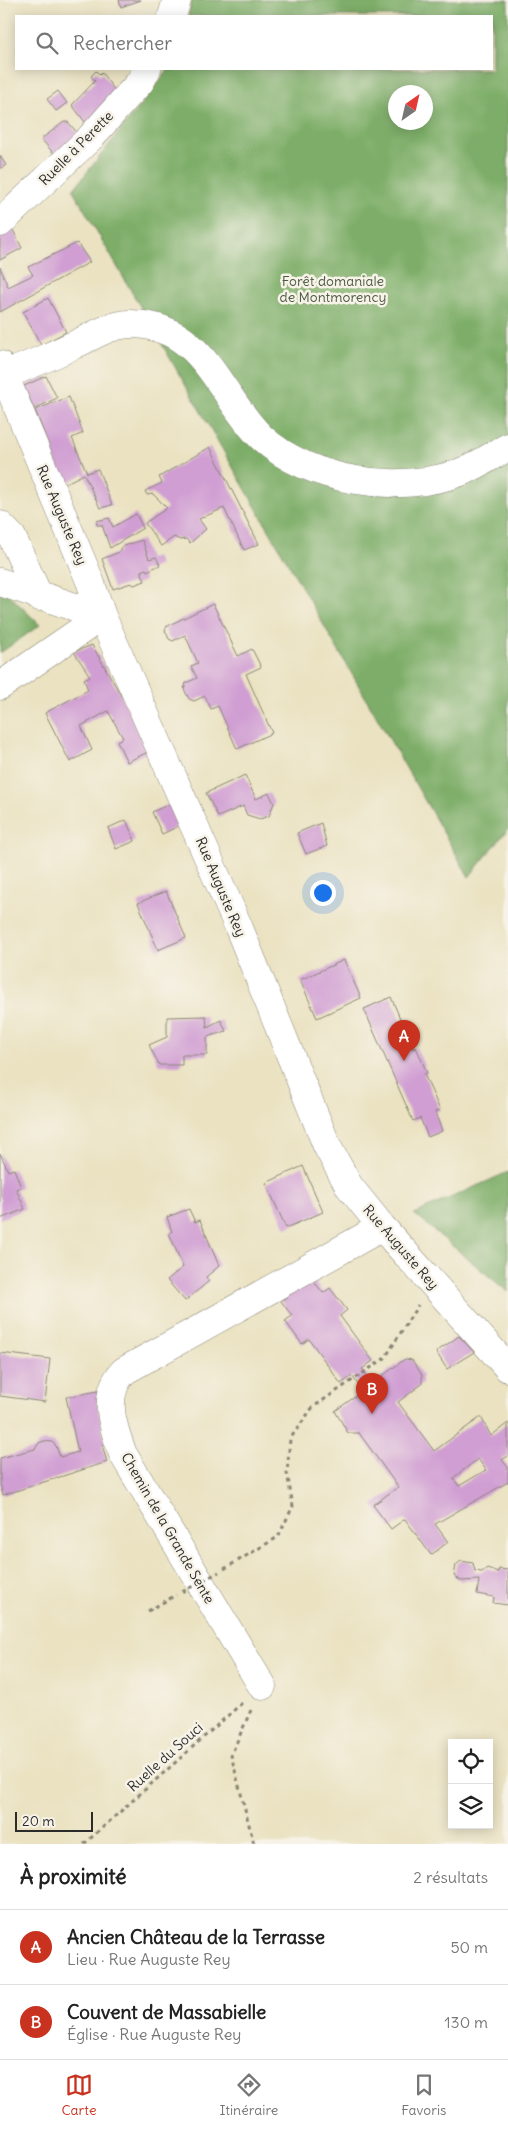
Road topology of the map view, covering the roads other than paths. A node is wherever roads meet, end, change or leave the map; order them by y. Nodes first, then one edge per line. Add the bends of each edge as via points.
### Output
1 (177, 0) edge
2 (172, 15) edge
3 (146, 70) edge
4 (0, 222) edge
5 (2, 370) edge
6 (508, 448) edge
7 (0, 525) edge
8 (0, 582) edge
9 (38, 597) junction
10 (102, 616) junction
11 (0, 686) edge
12 (382, 1227) junction
13 (508, 1368) edge
14 (262, 1686) road end

1 - 2 street
3 - 4 street, Ruelle à Perette via 140,82 90,138
5 - 6 street via 69,347 110,326 146,325 167,331 189,345 210,366 261,437 287,455 340,477 377,483 419,481 461,472
5 - 10 street, Rue Auguste Rey
7 - 9 street via 12,537
8 - 9 street
9 - 10 street
10 - 11 street
10 - 12 street, Rue Auguste Rey via 239,928 327,1146 349,1186
12 - 13 street, Rue Auguste Rey
12 - 14 street, Chemin de la Grande Sente via 124,1371 112,1386 111,1415 123,1454

